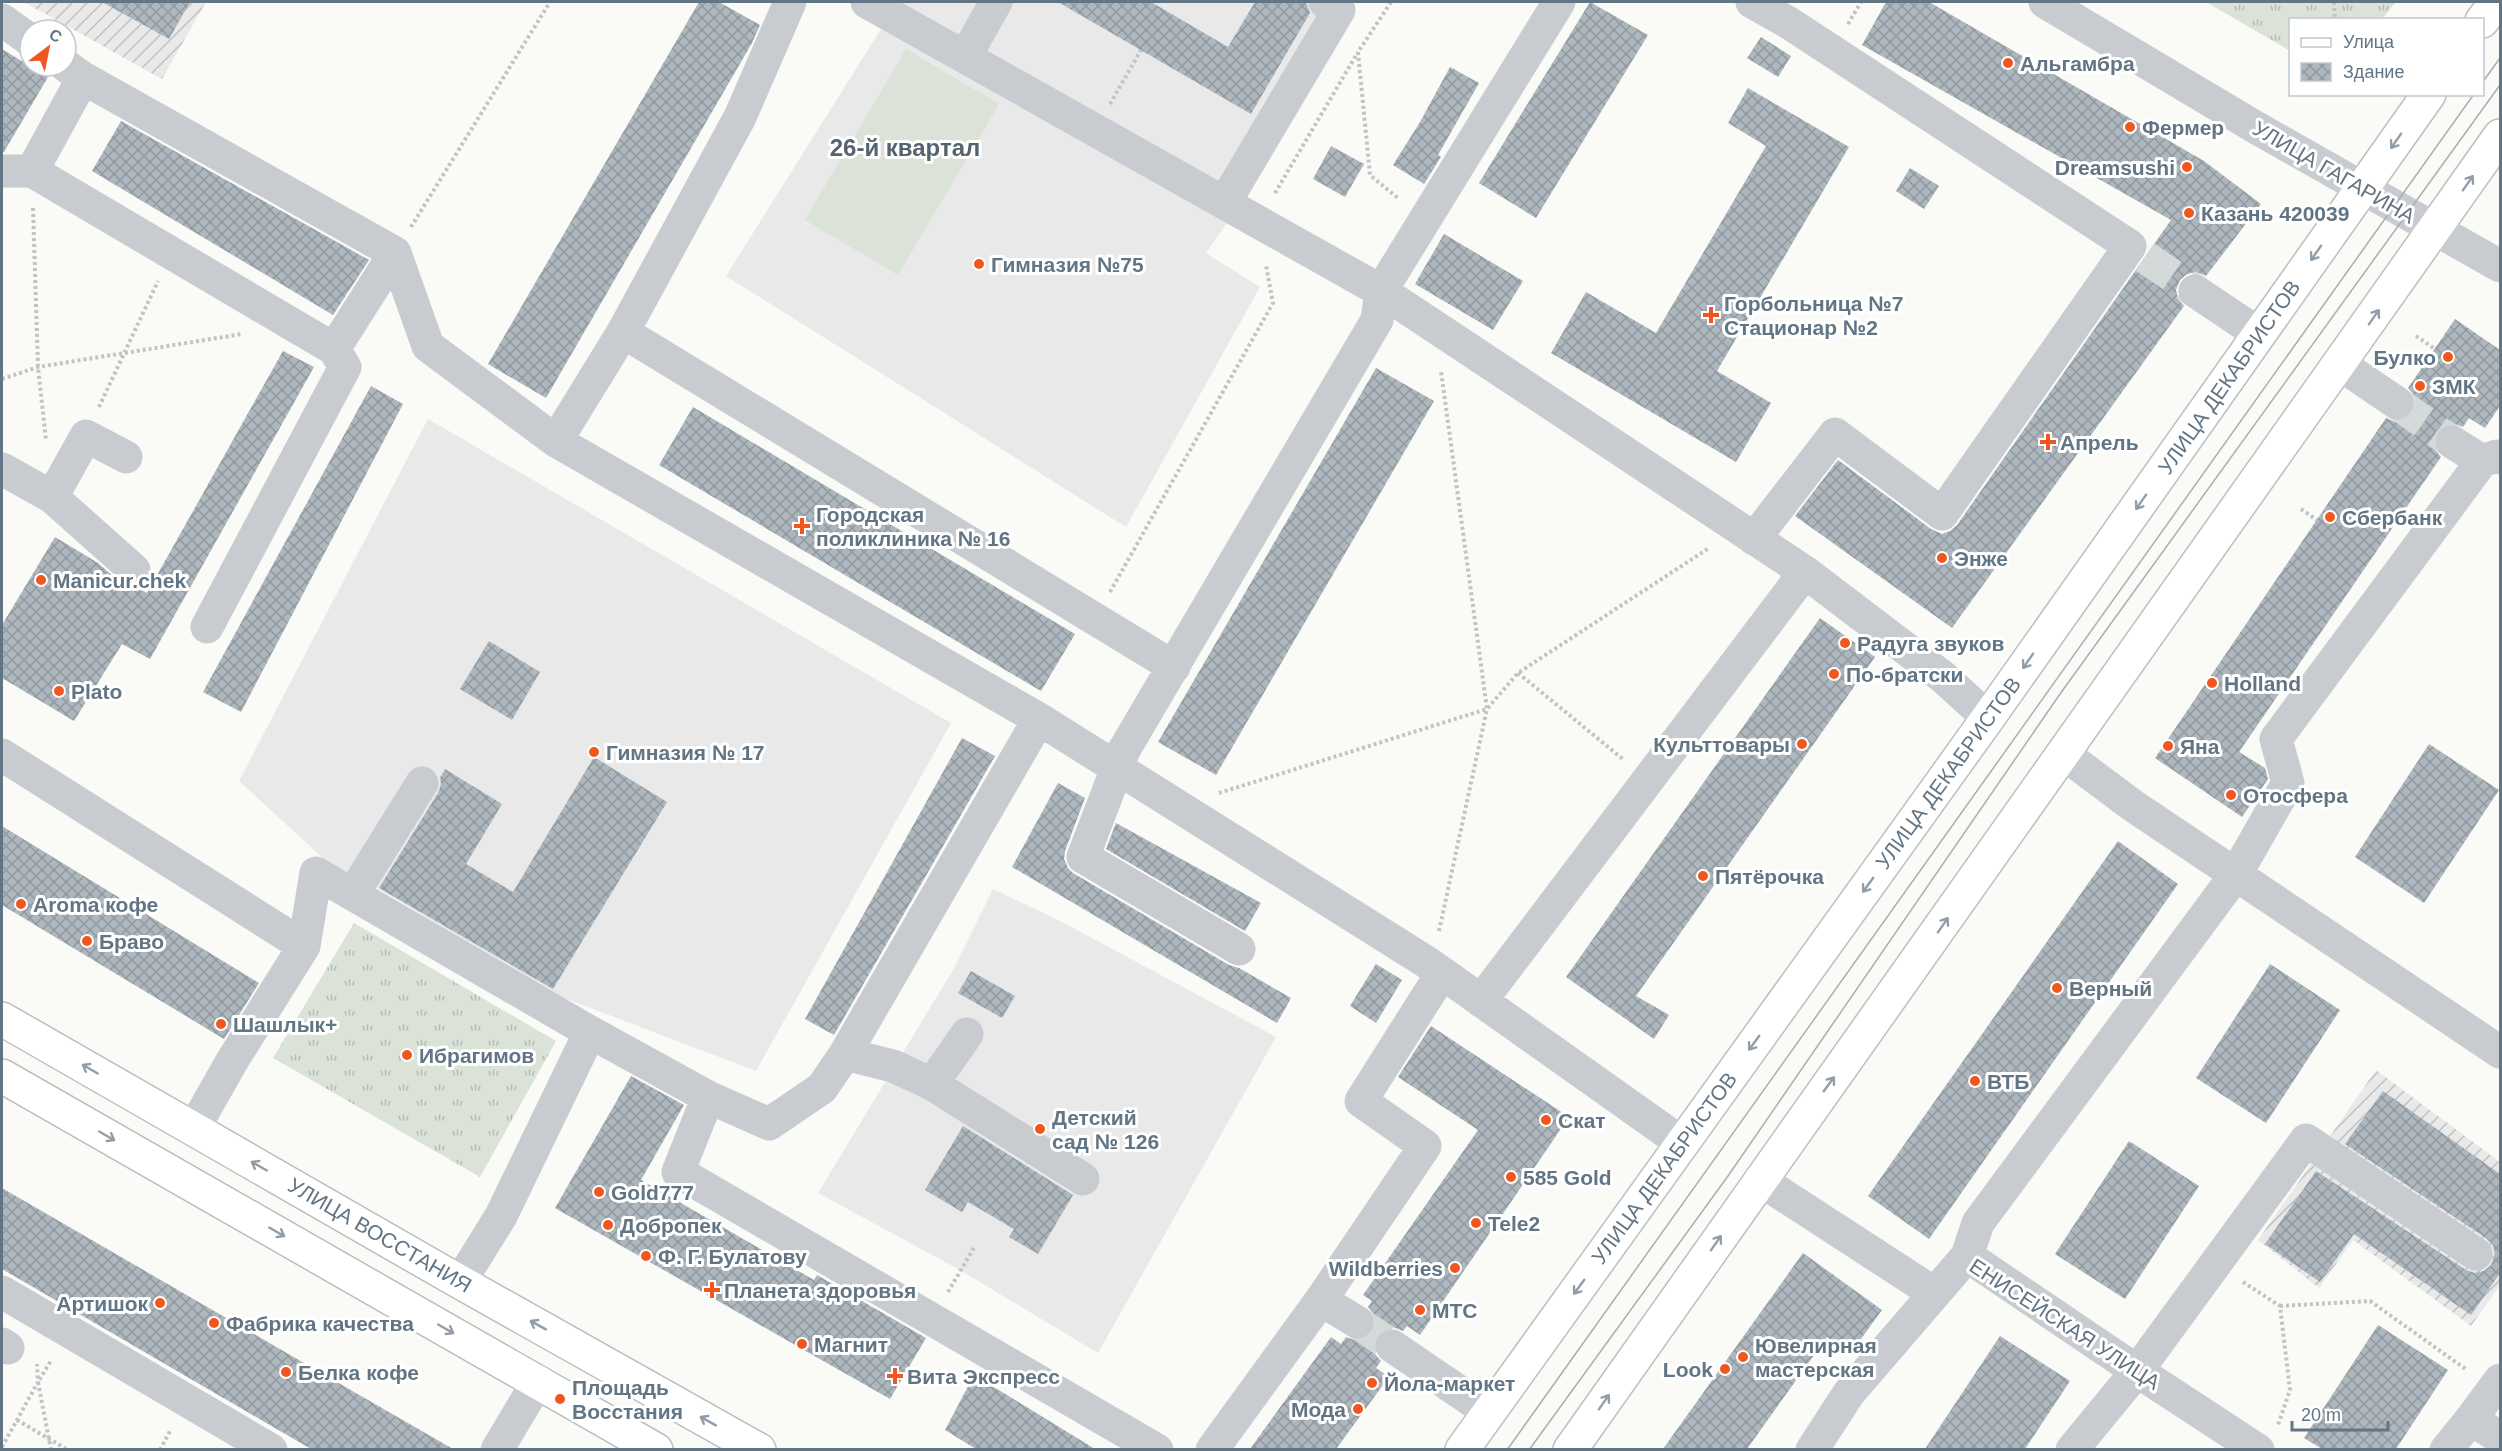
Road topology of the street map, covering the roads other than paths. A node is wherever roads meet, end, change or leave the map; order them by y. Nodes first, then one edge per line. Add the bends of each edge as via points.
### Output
1 (790, 2) edge
2 (867, 2) edge
3 (996, 2) edge
4 (1325, 2) edge
5 (1559, 2) edge
6 (1752, 2) edge
7 (2044, 2) edge
8 (2496, 2) edge
9 (1796, 12) edge
10 (2484, 18) edge
11 (2, 20) edge
12 (18, 31) edge
13 (965, 57) junction
14 (78, 74) edge
15 (71, 78) edge
16 (2428, 96) edge
17 (2500, 136) edge
18 (16, 171) edge
19 (2362, 188) junction
20 (1225, 202) junction
21 (2436, 230) junction
22 (395, 253) junction
23 (2500, 266) edge
24 (1381, 291) junction
25 (2195, 291) tunnel mouth
26 (623, 332) junction
27 (2259, 333) junction
28 (334, 349) junction
29 (2341, 364) junction
30 (2397, 403) tunnel mouth
31 (556, 441) junction
32 (2452, 442) tunnel mouth
33 (126, 457) dead end
34 (2491, 460) edge
35 (2, 469) edge
36 (51, 497) junction
37 (1754, 539) junction
38 (134, 570) dead end
39 (1805, 572) junction
40 (207, 627) dead end
41 (1174, 667) junction
42 (1988, 718) junction
43 (1039, 719) junction
44 (2064, 754) junction
45 (2, 755) edge
46 (1116, 769) junction
47 (422, 783) dead end
48 (2236, 874) junction
49 (352, 894) junction
50 (304, 946) junction
51 (1239, 949) dead end
52 (1435, 968) junction
53 (1481, 1002) junction
54 (2, 1019) edge
55 (590, 1032) junction
56 (967, 1034) dead end
57 (2500, 1052) edge
58 (845, 1054) junction
59 (2, 1076) edge
60 (932, 1084) junction
61 (708, 1096) junction
62 (194, 1128) junction
63 (1682, 1143) junction
64 (1083, 1179) dead end
65 (1760, 1180) junction
66 (2476, 1254) dead end
67 (1967, 1256) junction
68 (460, 1282) junction
69 (2, 1292) edge
70 (1934, 1293) junction
71 (1321, 1300) junction
72 (1357, 1322) tunnel mouth
73 (1392, 1346) tunnel mouth
74 (2137, 1371) junction
75 (538, 1382) junction
76 (2497, 1385) edge
77 (1489, 1412) junction
78 (2471, 1419) junction
79 (2500, 1438) edge
80 (2267, 1440) edge
81 (271, 1449) edge
82 (496, 1449) edge
83 (656, 1449) edge
84 (759, 1449) edge
85 (1157, 1449) edge
86 (1212, 1449) edge
87 (1462, 1449) edge
88 (1570, 1449) edge
89 (1812, 1449) edge
90 (2072, 1449) edge
91 (2446, 1449) edge

1 - 26 street via 740,117
2 - 13 street
3 - 13 street
4 - 20 street via 1339,10
5 - 24 street
6 - 9 street
7 - 19 street, УЛИЦА ГАГАРИНА
8 - 10 main road
9 - 37 street via 2137,252 1942,514 1835,434
11 - 12 street
13 - 20 street
14 - 22 street
15 - 18 street
16 -> 19 main road, УЛИЦА ДЕКАБРИСТОВ
21 -> 17 main road
18 - 28 street via 170,253
19 - 21 street, УЛИЦА ГАГАРИНА
19 -> 27 main road, УЛИЦА ДЕКАБРИСТОВ
20 - 24 street
21 - 23 street, УЛИЦА ГАГАРИНА
29 -> 21 main road
22 - 28 street
22 - 31 street via 428,346
24 - 37 street
24 - 41 street via 1377,320
25 - 27 street
26 - 31 street
26 - 41 street
27 -> 42 main road, УЛИЦА ДЕКАБРИСТОВ
28 - 40 street via 345,367
29 - 30 street
29 - 44 main road
31 - 43 street
32 - 34 street
33 - 36 street via 86,436
34 - 48 street via 2277,739 2288,783
35 - 36 street
36 - 38 street
37 - 39 street
39 - 42 street via 1943,677
39 - 53 street
41 - 46 street
42 -> 63 main road, УЛИЦА ДЕКАБРИСТОВ
43 - 46 street
43 - 58 street
44 - 48 street
65 -> 44 main road
45 - 50 street
46 - 51 street via 1083,857
46 - 52 street
47 - 49 street
48 - 57 street
48 - 67 street via 1978,1223
49 - 50 street via 316,873
49 - 55 street
50 - 62 street
52 - 53 street
52 - 71 street via 1360,1101 1425,1146
53 - 63 street
62 -> 54 main road, УЛИЦА ВОССТАНИЯ
55 - 61 street
55 - 68 street via 501,1216
56 - 60 street
58 - 60 street via 893,1066
58 - 61 street via 822,1088 769,1124
59 -> 75 main road
60 - 64 street
61 - 85 street via 678,1172
68 -> 62 main road, УЛИЦА ВОССТАНИЯ
63 -> 77 main road, УЛИЦА ДЕКАБРИСТОВ
65 - 70 street
88 -> 65 main road
66 - 74 street via 2306,1140
67 - 70 street, ЕНИСЕЙСКАЯ УЛИЦА
67 - 74 street, ЕНИСЕЙСКАЯ УЛИЦА
84 -> 68 main road, УЛИЦА ВОССТАНИЯ
69 - 81 street
70 - 89 street, ЕНИСЕЙСКАЯ УЛИЦА via 1850,1393
71 - 72 street
71 - 86 street
73 - 77 street
74 - 80 street, ЕНИСЕЙСКАЯ УЛИЦА
74 - 90 street
75 - 82 street
75 - 83 main road
76 - 78 street
77 - 87 main road, УЛИЦА ДЕКАБРИСТОВ
78 - 79 street
78 - 91 street

